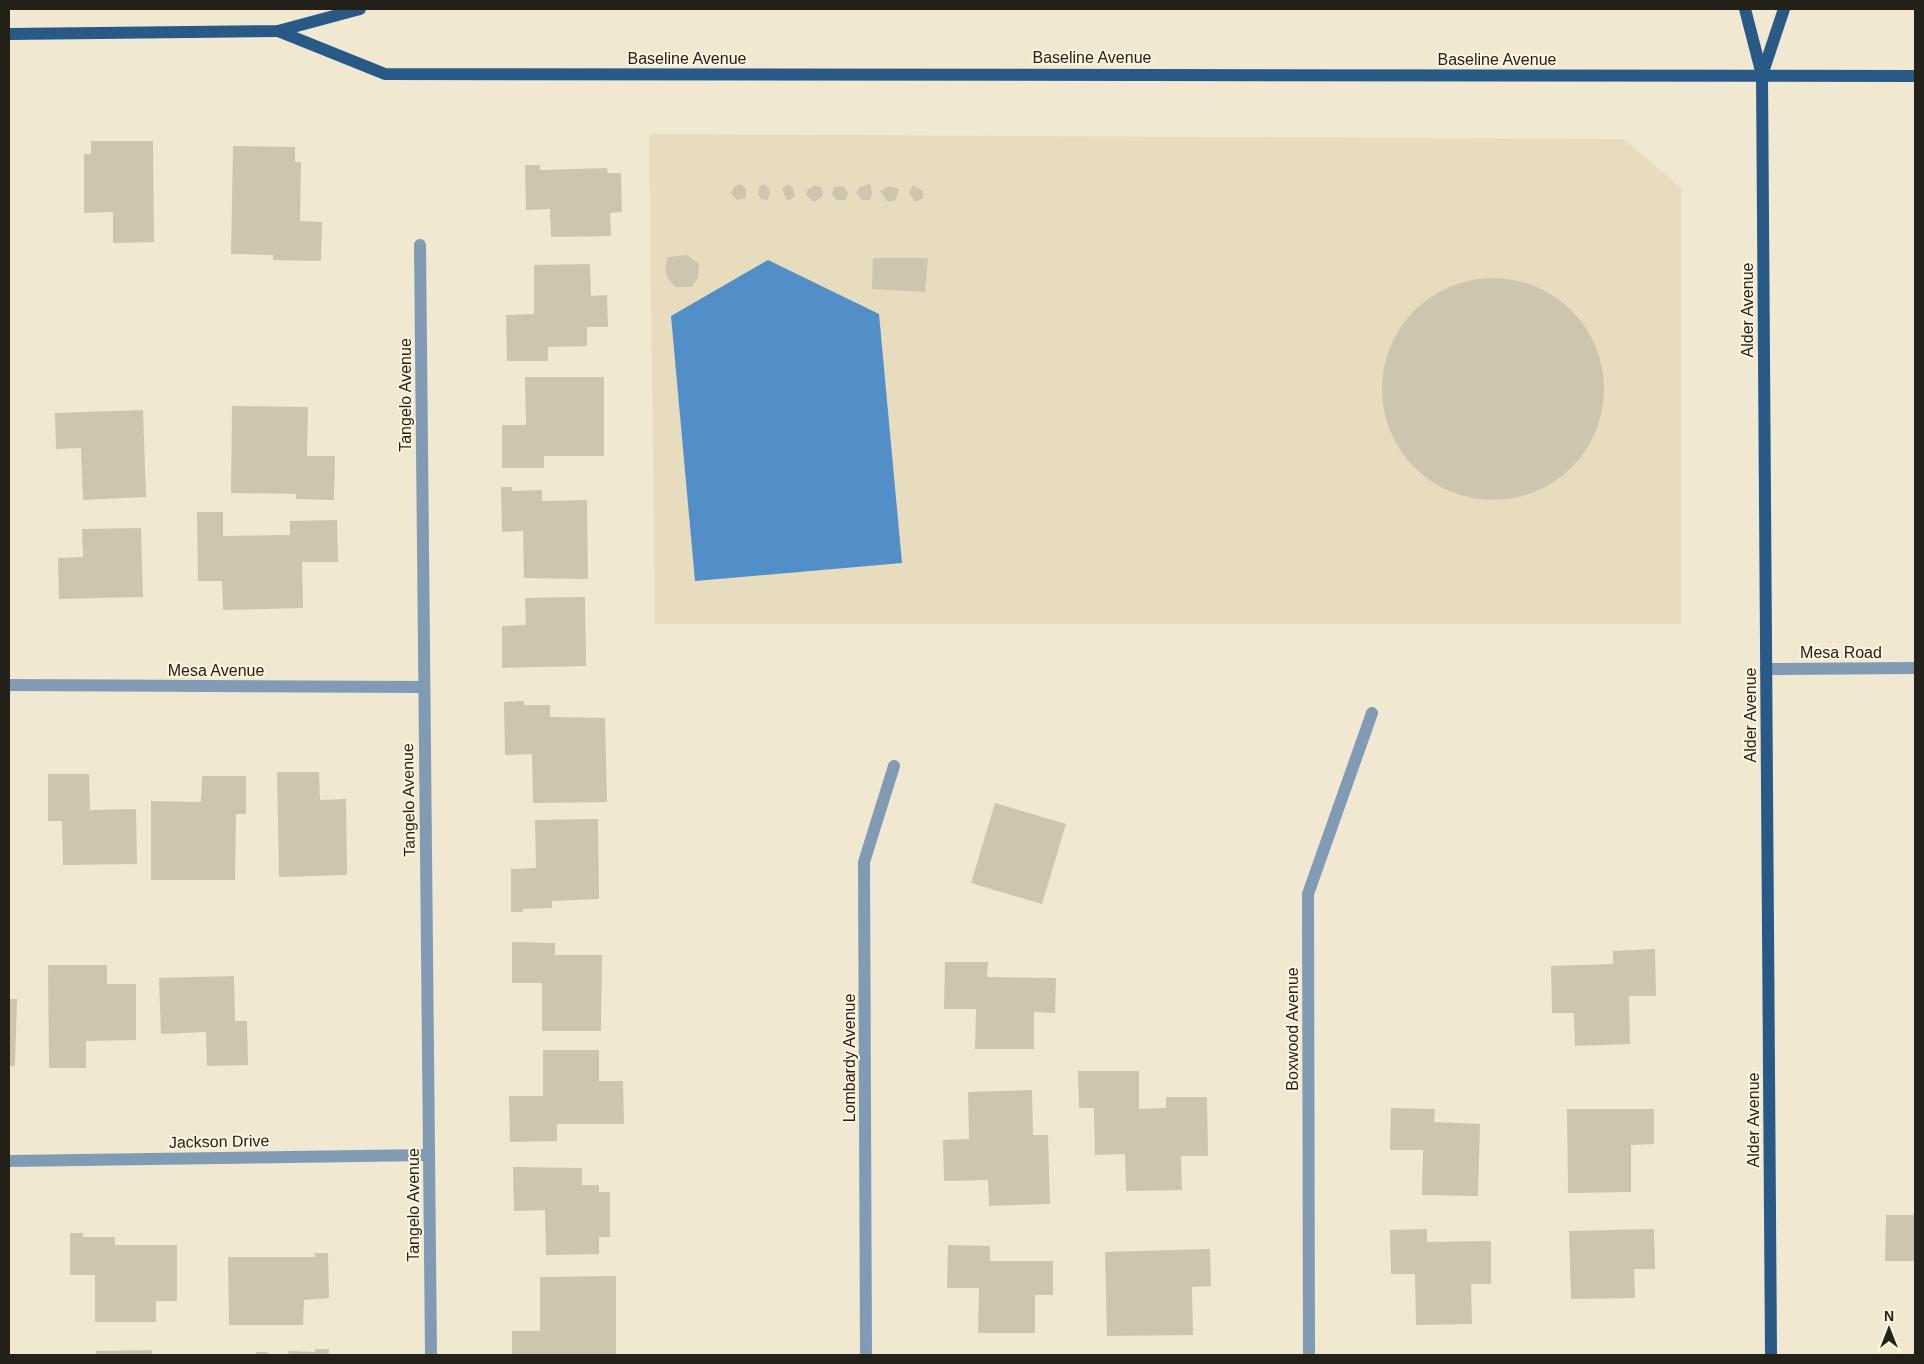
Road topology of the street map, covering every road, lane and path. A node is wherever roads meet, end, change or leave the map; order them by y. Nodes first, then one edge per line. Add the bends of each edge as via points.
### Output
1 (360, 9) edge
2 (1745, 9) edge
3 (1784, 9) edge
4 (278, 31) junction
5 (9, 34) edge
6 (1762, 75) junction
7 (1915, 76) edge
8 (420, 245) dead end
9 (1915, 668) edge
10 (1766, 669) junction
11 (9, 685) edge
12 (423, 687) junction
13 (1372, 713) dead end
14 (894, 766) dead end
15 (429, 1154) junction
16 (9, 1161) edge
17 (430, 1355) edge
18 (866, 1355) edge
19 (1309, 1355) edge
20 (1771, 1355) edge

1 - 4 main road
2 - 6 main road, Alder Avenue
3 - 6 main road, Alder Avenue
4 - 5 main road
4 - 6 main road, Baseline Avenue via 385,74
6 - 7 main road, Baseline Avenue
6 - 10 main road, Alder Avenue
8 - 12 street, Tangelo Avenue
9 - 10 street, Mesa Road
10 - 20 main road, Alder Avenue
11 - 12 street, Mesa Avenue
12 - 15 street, Tangelo Avenue
13 - 19 street, Boxwood Avenue via 1308,894
14 - 18 street, Lombardy Avenue via 864,862
15 - 16 street, Jackson Drive
15 - 17 street, Tangelo Avenue

